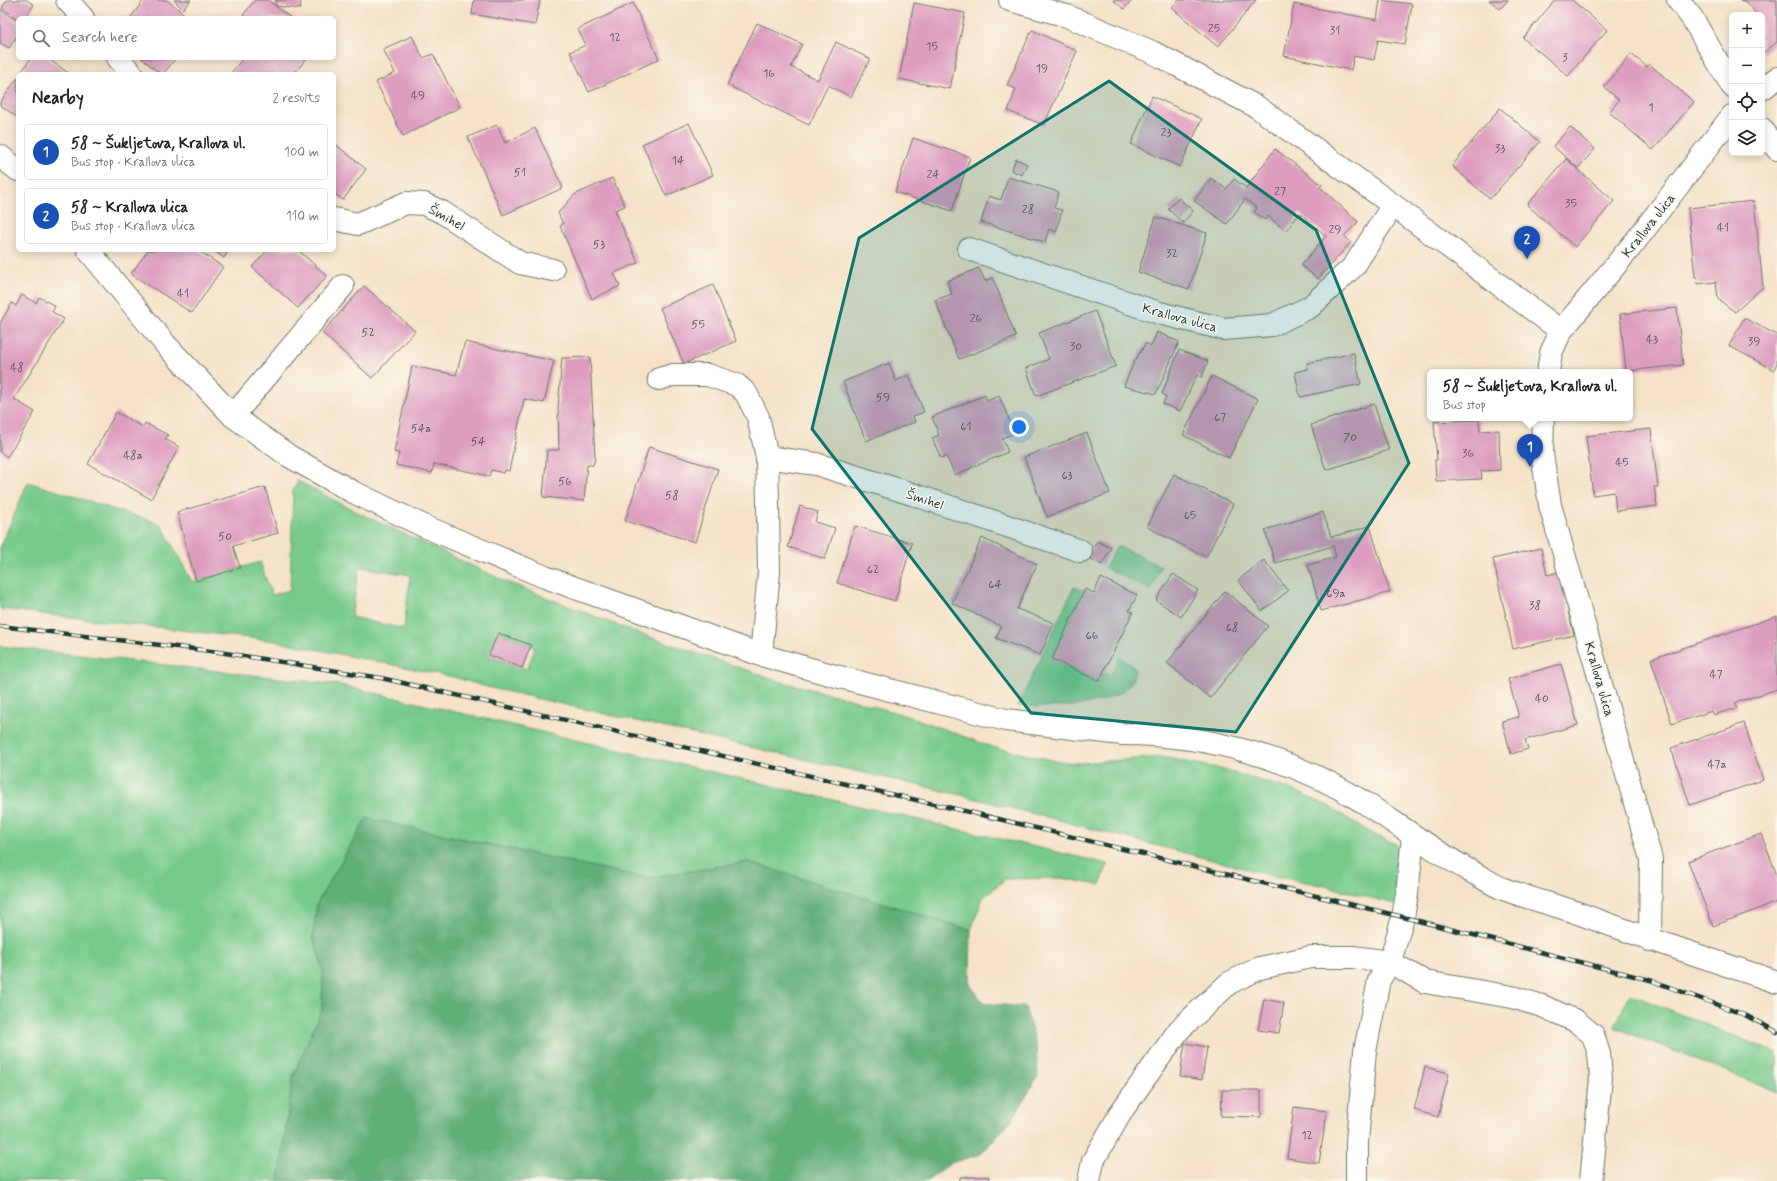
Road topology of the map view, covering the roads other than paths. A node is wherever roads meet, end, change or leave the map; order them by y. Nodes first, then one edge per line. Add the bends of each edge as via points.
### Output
1 (67, 0) edge
2 (1010, 0) edge
3 (1678, 0) edge
4 (81, 16) edge
5 (120, 60) edge
6 (130, 72) edge
7 (1777, 78) edge
8 (1731, 84) edge
9 (1765, 87) edge
10 (1729, 120) edge
11 (1765, 133) edge
12 (1777, 149) edge
13 (0, 156) edge
14 (16, 168) edge
15 (1393, 205) junction
16 (336, 219) edge
17 (970, 249) dead end
18 (90, 252) edge
19 (553, 270) dead end
20 (343, 286) dead end
21 (1561, 331) junction
22 (1548, 369) edge
23 (659, 379) dead end
24 (233, 416) junction
25 (1542, 421) edge
26 (767, 457) junction
27 (1081, 551) dead end
28 (761, 655) junction
29 (1414, 836) junction
30 (1650, 940) junction
31 (1390, 962) junction
32 (1777, 982) edge
33 (1089, 1181) edge
34 (1357, 1181) edge
35 (1591, 1181) edge

1 - 4 street
2 - 15 street via 1074,19 1152,52 1257,107
3 - 8 street via 1692,18
5 - 6 street
7 - 9 street
10 - 21 street, Krallova ulica via 1634,243
11 - 12 street
13 - 14 street
15 - 17 street, Krallova ulica via 1354,266 1310,307 1272,325 1224,329 1159,313
15 - 21 street
16 - 19 street, Šmihel via 358,224 406,203 424,204 442,212 520,263
18 - 24 street via 166,345
20 - 24 street
21 - 22 street, Krallova ulica via 1551,353
23 - 26 street via 673,375 708,375 737,385 746,393 758,417
24 - 28 street via 289,456 353,492 426,527 545,577
25 - 30 street, Krallova ulica via 1542,454 1550,505 1651,859
26 - 27 street, Šmihel via 816,464
26 - 28 street via 769,572
28 - 29 street via 1006,720 1122,734 1202,740 1248,751 1286,763 1331,783
29 - 30 street via 1442,855 1500,887
29 - 31 street via 1403,918
30 - 32 street
31 - 33 street via 1353,957 1311,957 1260,968 1229,983 1179,1030 1123,1109 1093,1161
31 - 34 street via 1379,980 1365,1051 1357,1141
31 - 35 street via 1425,982 1470,989 1542,1006 1576,1021 1593,1035 1599,1054 1601,1078

